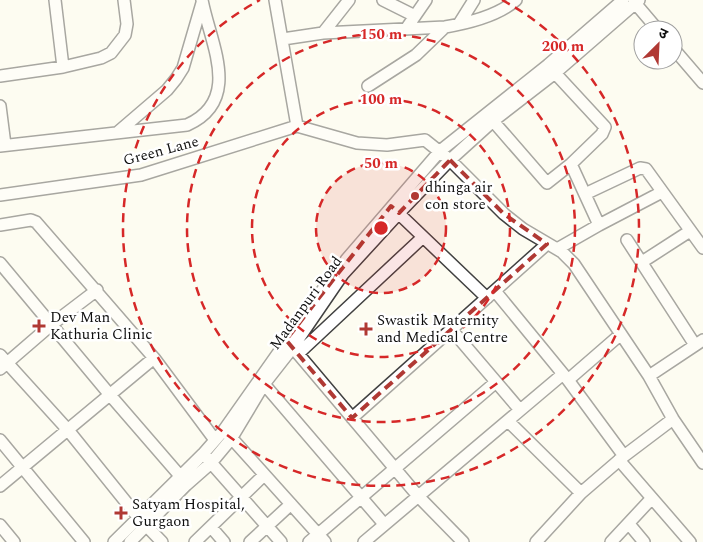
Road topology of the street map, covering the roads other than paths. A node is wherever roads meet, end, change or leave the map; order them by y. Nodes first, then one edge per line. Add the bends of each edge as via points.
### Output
1 (55, 0) edge
2 (124, 0) edge
3 (275, 0) edge
4 (350, 0) edge
5 (383, 0) edge
6 (426, 0) edge
7 (474, 0) edge
8 (516, 0) edge
9 (616, 0) edge
10 (623, 0) edge
11 (636, 1) edge
12 (202, 2) edge
13 (610, 12) junction
14 (415, 16) junction
15 (650, 20) edge
16 (459, 24) junction
17 (445, 27) junction
18 (406, 29) junction
19 (323, 33) junction
20 (283, 39) junction
21 (683, 60) edge
22 (63, 67) junction
23 (555, 72) junction
24 (0, 76) edge
25 (703, 83) edge
26 (368, 86) dead end
27 (0, 106) edge
28 (493, 121) junction
29 (297, 126) junction
30 (118, 132) junction
31 (2, 146) edge
32 (440, 151) junction
33 (450, 160) junction
34 (571, 164) junction
35 (662, 192) junction
36 (585, 194) junction
37 (0, 195) edge
38 (395, 210) junction
39 (0, 225) edge
40 (599, 225) junction
41 (690, 231) junction
42 (423, 237) junction
43 (628, 240) dead end
44 (702, 245) edge
45 (552, 246) junction
46 (642, 262) junction
47 (0, 263) edge
48 (96, 290) junction
49 (491, 294) junction
50 (51, 325) junction
51 (451, 329) junction
52 (621, 334) junction
53 (699, 342) edge
54 (293, 347) junction
55 (154, 358) junction
56 (2, 363) edge
57 (649, 376) junction
58 (565, 377) junction
59 (261, 382) junction
60 (496, 382) junction
61 (110, 395) junction
62 (520, 410) junction
63 (352, 418) junction
64 (673, 419) junction
65 (508, 421) junction
66 (68, 430) junction
67 (228, 434) junction
68 (0, 440) edge
69 (215, 440) junction
70 (203, 454) junction
71 (622, 458) junction
72 (211, 463) junction
73 (703, 463) edge
74 (22, 468) junction
75 (394, 468) junction
76 (264, 475) junction
77 (181, 476) junction
78 (0, 486) edge
79 (581, 493) junction
80 (418, 496) junction
81 (242, 497) junction
82 (361, 497) junction
83 (652, 498) junction
84 (291, 504) junction
85 (138, 517) junction
86 (384, 524) junction
87 (629, 524) junction
88 (0, 525) edge
89 (147, 526) junction
90 (211, 527) junction
91 (266, 527) junction
92 (318, 539) edge
93 (14, 542) edge
94 (84, 542) edge
95 (114, 542) edge
96 (130, 542) edge
97 (162, 542) edge
98 (195, 542) edge
99 (224, 542) edge
100 (250, 542) edge
101 (281, 542) edge
102 (364, 542) edge
103 (463, 542) edge
104 (536, 542) edge
105 (611, 542) edge
106 (644, 542) edge
107 (690, 542) edge

1 - 22 street
2 - 22 street via 125,35 111,53
3 - 20 street
4 - 19 street
5 - 14 street
6 - 14 street
7 - 16 street
8 - 16 street via 505,9
9 - 13 street
10 - 13 street, Madanpuri Road
11 - 15 street
11 - 23 street, Madanpuri Road
12 - 30 street via 183,68 176,79
12 - 30 street via 218,61 219,82 214,100 202,116 187,125
13 - 32 street, Madanpuri Road
14 - 18 street
16 - 17 street
17 - 18 street
17 - 26 street via 416,54
18 - 19 street
19 - 20 street
20 - 29 street
21 - 25 street
22 - 24 street
23 - 28 street, Madanpuri Road
23 - 34 street via 605,127 602,134
27 - 31 street
28 - 33 street, Madanpuri Road
28 - 34 street via 547,183
29 - 32 street via 357,143 387,145 425,140
29 - 37 street, Green Lane via 141,175
30 - 31 street
32 - 33 street
32 - 38 street, Madanpuri Road
33 - 38 street, Madanpuri Road
33 - 45 street via 504,214
34 - 36 street
35 - 36 street via 647,170 642,168
35 - 40 street
35 - 41 street
36 - 40 street
38 - 42 street
38 - 54 street, Madanpuri Road via 339,268
39 - 48 street via 34,221
40 - 45 street
41 - 44 street
41 - 46 street
42 - 49 street
42 - 54 street
43 - 46 street
45 - 49 street
45 - 52 street via 574,264
46 - 53 street
47 - 50 street
48 - 50 street
48 - 55 street
49 - 51 street
49 - 58 street
50 - 56 street
50 - 61 street
51 - 60 street
51 - 63 street
52 - 57 street
52 - 58 street
53 - 57 street
54 - 59 street, Madanpuri Road
54 - 63 street
55 - 61 street
55 - 69 street
56 - 66 street
57 - 64 street
58 - 62 street
58 - 71 street
59 - 67 street, Madanpuri Road
59 - 82 street
60 - 62 street
60 - 75 street
61 - 66 street
61 - 77 street
62 - 65 street
63 - 75 street
64 - 71 street
64 - 73 street
65 - 79 street
65 - 80 street
66 - 74 street
66 - 85 street
67 - 69 street, Madanpuri Road
67 - 72 street, Madanpuri Road
67 - 76 street
68 - 74 street
69 - 70 street, Madanpuri Road
70 - 72 street
70 - 77 street, Madanpuri Road
71 - 79 street
71 - 83 street
72 - 81 street
72 - 89 street, Madanpuri Road
74 - 78 street
74 - 94 street
75 - 80 street
75 - 82 street
76 - 81 street
76 - 84 street
77 - 85 street, Madanpuri Road
79 - 104 street
80 - 86 street
80 - 103 street
81 - 90 street
81 - 91 street
82 - 86 street
82 - 92 street
83 - 87 street
83 - 107 street
84 - 91 street
84 - 92 street
85 - 89 street
85 - 95 street, Madanpuri Road
86 - 102 street
87 - 105 street
87 - 106 street
88 - 93 street
89 - 96 street, Madanpuri Road
89 - 97 street
90 - 98 street
90 - 99 street
91 - 100 street
91 - 101 street

